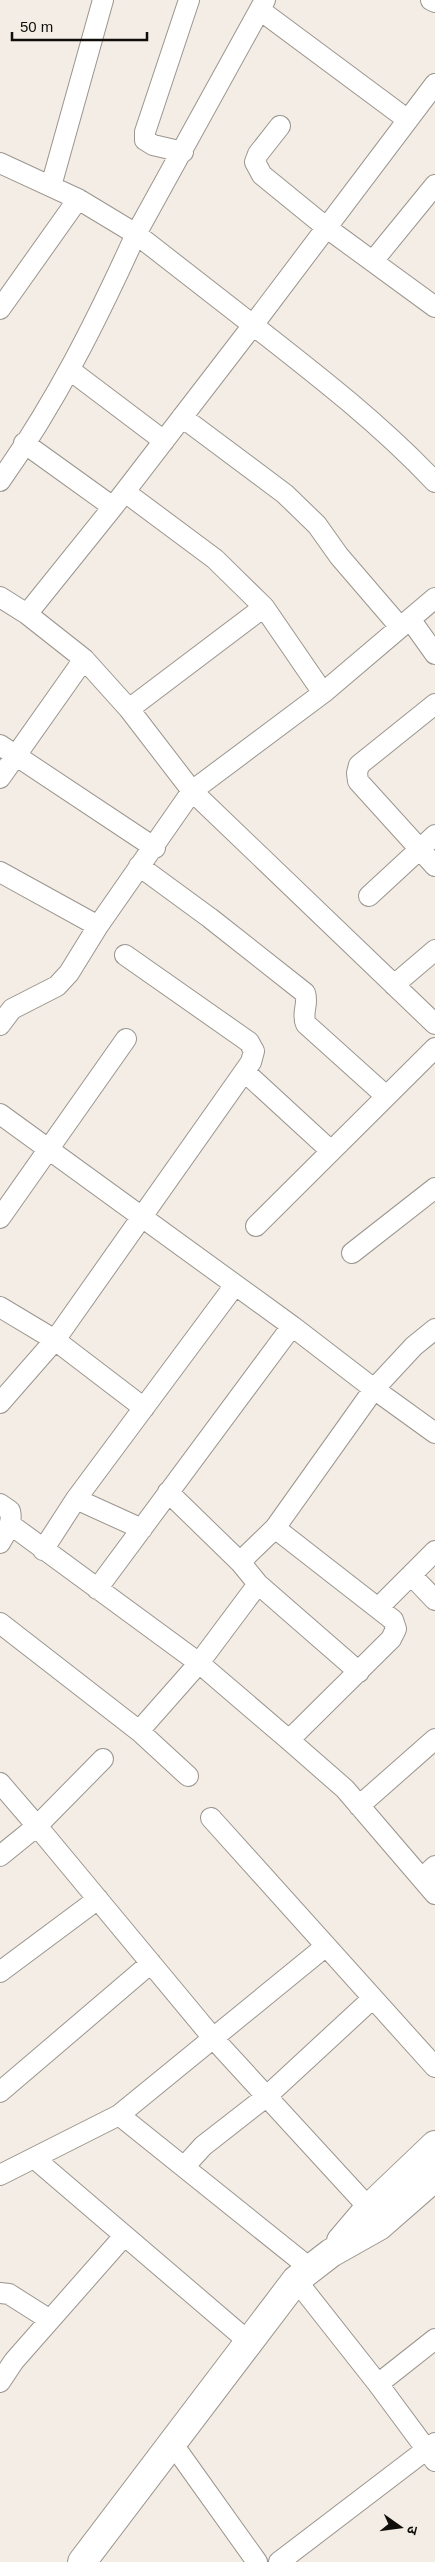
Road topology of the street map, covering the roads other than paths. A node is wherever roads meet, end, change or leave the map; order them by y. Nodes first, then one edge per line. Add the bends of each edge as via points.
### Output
1 (103, 0) edge
2 (189, 0) edge
3 (432, 0) edge
4 (435, 2) edge
5 (262, 5) edge
6 (435, 85) edge
7 (408, 120) junction
8 (280, 126) dead end
9 (182, 152) junction
10 (0, 163) edge
11 (435, 185) edge
12 (51, 186) junction
13 (78, 199) junction
14 (327, 228) junction
15 (136, 234) junction
16 (373, 261) junction
17 (435, 307) edge
18 (0, 309) edge
19 (253, 325) junction
20 (70, 370) junction
21 (182, 417) junction
22 (164, 441) junction
23 (24, 443) junction
24 (2, 472) edge
25 (435, 482) edge
26 (125, 492) junction
27 (113, 507) junction
28 (0, 597) edge
29 (435, 598) edge
30 (264, 607) junction
31 (27, 614) junction
32 (405, 623) junction
33 (435, 654) edge
34 (84, 658) junction
35 (323, 693) junction
36 (435, 704) edge
37 (130, 709) junction
38 (7, 750) edge
39 (0, 778) edge
40 (192, 791) junction
41 (435, 835) edge
42 (155, 848) junction
43 (420, 849) junction
44 (139, 866) junction
45 (435, 866) edge
46 (0, 872) edge
47 (369, 896) dead end
48 (98, 926) junction
49 (435, 950) edge
50 (125, 956) dead end
51 (394, 985) junction
52 (435, 1024) edge
53 (0, 1025) edge
54 (126, 1039) dead end
55 (435, 1048) edge
56 (245, 1072) junction
57 (386, 1096) junction
58 (0, 1114) edge
59 (49, 1149) junction
60 (331, 1151) junction
61 (435, 1188) edge
62 (140, 1217) junction
63 (0, 1218) edge
64 (256, 1226) dead end
65 (352, 1253) dead end
66 (235, 1285) junction
67 (0, 1306) edge
68 (292, 1326) junction
69 (435, 1329) edge
70 (55, 1340) junction
71 (374, 1389) junction
72 (0, 1403) edge
73 (144, 1408) junction
74 (435, 1433) edge
75 (168, 1492) junction
76 (76, 1499) junction
77 (0, 1504) edge
78 (11, 1525) junction
79 (142, 1528) junction
80 (275, 1528) junction
81 (0, 1543) edge
82 (43, 1550) junction
83 (435, 1551) edge
84 (240, 1562) junction
85 (411, 1575) junction
86 (258, 1584) junction
87 (97, 1589) junction
88 (435, 1600) edge
89 (378, 1608) junction
90 (0, 1623) edge
91 (199, 1663) junction
92 (358, 1672) junction
93 (139, 1731) junction
94 (435, 1739) edge
95 (289, 1740) junction
96 (103, 1758) dead end
97 (188, 1776) dead end
98 (0, 1783) edge
99 (359, 1806) junction
100 (211, 1818) dead end
101 (37, 1826) junction
102 (0, 1856) edge
103 (428, 1872) edge
104 (435, 1894) edge
105 (98, 1899) junction
106 (326, 1946) junction
107 (151, 1963) junction
108 (0, 1972) edge
109 (373, 1998) junction
110 (214, 2038) junction
111 (435, 2067) edge
112 (0, 2092) edge
113 (267, 2096) junction
114 (119, 2115) junction
115 (435, 2145) edge
116 (34, 2158) junction
117 (184, 2167) junction
118 (0, 2176) edge
119 (435, 2177) edge
120 (368, 2208) junction
121 (124, 2236) junction
122 (313, 2267) junction
123 (0, 2293) edge
124 (50, 2320) junction
125 (435, 2338) edge
126 (249, 2342) junction
127 (0, 2382) edge
128 (378, 2384) junction
129 (172, 2443) junction
130 (432, 2451) edge
131 (82, 2562) edge
132 (256, 2562) edge
133 (279, 2562) edge

1 - 12 street
2 - 9 street via 145,132 145,140 153,145
3 - 4 street
5 - 7 street
5 - 9 street
6 - 7 street
7 - 14 street
8 - 14 street via 258,154 257,168
9 - 15 street
10 - 12 street
11 - 16 street
12 - 13 street
13 - 15 street
13 - 18 street
14 - 16 street
14 - 19 street
15 - 19 street
15 - 20 street via 99,316
16 - 17 street
19 - 21 street
19 - 25 street via 347,398 396,441
20 - 22 street
20 - 23 street
21 - 22 street
21 - 32 street via 285,494 317,525 339,556
22 - 26 street
23 - 24 street
23 - 27 street
26 - 27 street
26 - 30 street via 216,559
27 - 31 street
28 - 31 street
29 - 32 street
30 - 35 street
30 - 37 street
31 - 34 street
32 - 33 street
32 - 35 street
34 - 37 street
34 - 38 street
35 - 40 street
36 - 43 street via 359,765 357,773 358,781
37 - 40 street
38 - 39 street
38 - 42 street
40 - 42 street
40 - 51 street
41 - 43 street
42 - 44 street
43 - 45 street
43 - 47 street
44 - 48 street
44 - 57 street via 305,993 303,1017 306,1024
46 - 48 street
48 - 53 street via 57,986 12,1008
49 - 51 street
50 - 56 street via 249,1042 254,1051
51 - 52 street
54 - 59 street
55 - 57 street
56 - 60 street
56 - 62 street
57 - 60 street
58 - 59 street
59 - 62 street
59 - 63 street
60 - 64 street
61 - 65 street
62 - 66 street
62 - 70 street
66 - 68 street
66 - 73 street
67 - 70 street
68 - 71 street
68 - 75 street
69 - 71 street via 414,1346
70 - 72 street
70 - 73 street
71 - 74 street
71 - 80 street
73 - 76 street
75 - 79 street
75 - 84 street
76 - 79 street
76 - 82 street
77 - 78 street via 10,1511
78 - 81 street
78 - 82 street
79 - 87 street
80 - 84 street
80 - 89 street
82 - 87 street
83 - 85 street
84 - 86 street
85 - 88 street
85 - 89 street
86 - 91 street
86 - 92 street
87 - 91 street
89 - 92 street via 392,1620 396,1629
90 - 93 street
91 - 93 street
91 - 95 street
92 - 95 street
93 - 97 street
94 - 99 street
95 - 99 street via 345,1789
96 - 101 street
98 - 101 street
99 - 103 street
100 - 106 street
101 - 102 street
101 - 105 street
103 - 104 street
105 - 107 street
105 - 108 street
106 - 109 street
106 - 110 street
107 - 110 street
107 - 112 street
109 - 111 street
109 - 113 street
110 - 113 street
110 - 114 street
113 - 117 street via 203,2146
113 - 120 street
114 - 116 street
114 - 117 street
115 - 120 main road
116 - 118 street
116 - 121 street
117 - 122 street
119 - 122 main road via 380,2226
120 - 122 main road
121 - 124 street
121 - 126 street
122 - 126 main road
122 - 128 street
123 - 124 street via 10,2294
124 - 127 street
125 - 128 street
126 - 129 main road
128 - 130 street
129 - 131 main road
129 - 132 street
130 - 133 street

